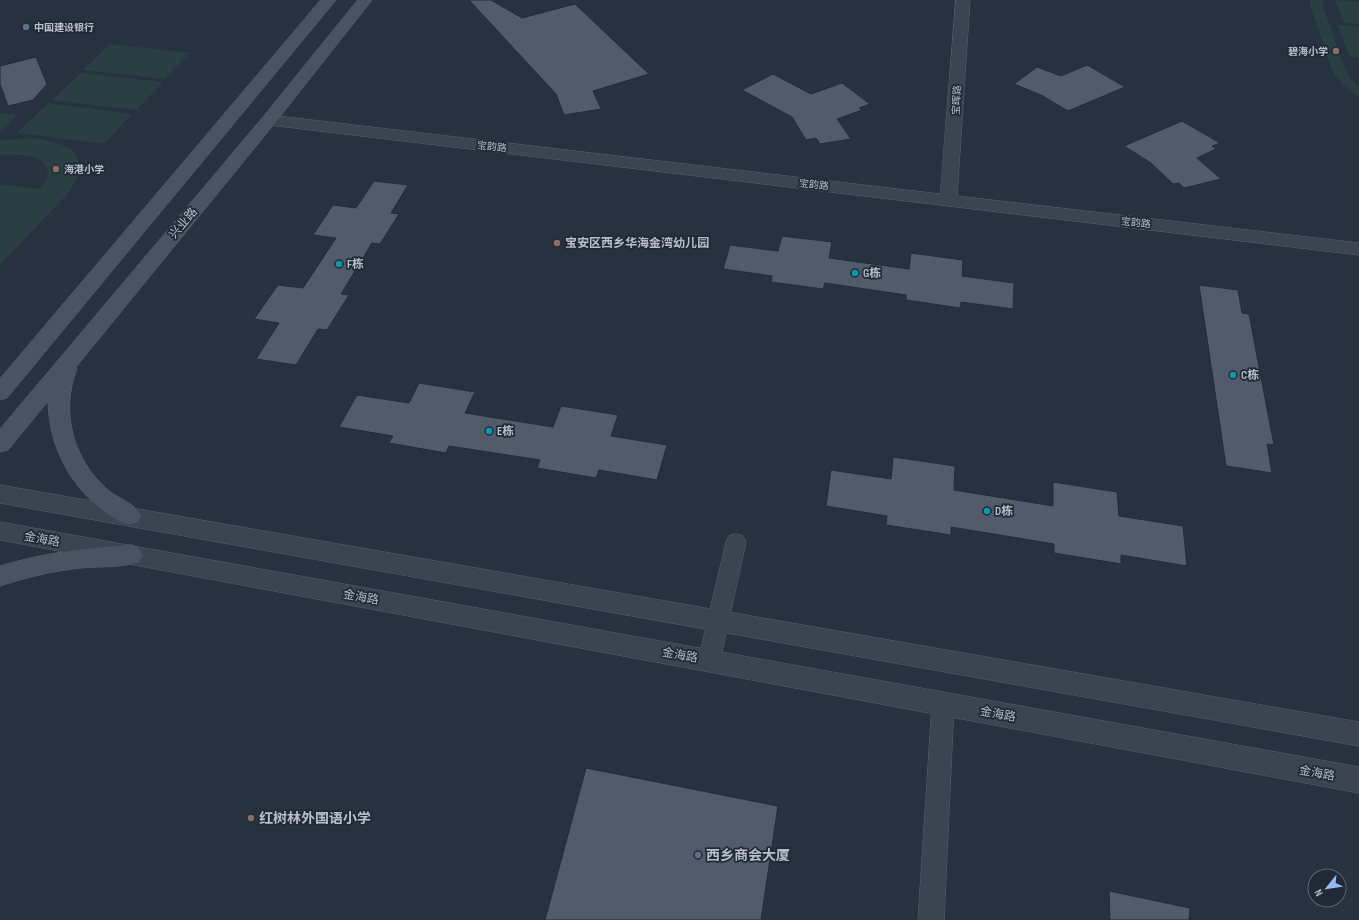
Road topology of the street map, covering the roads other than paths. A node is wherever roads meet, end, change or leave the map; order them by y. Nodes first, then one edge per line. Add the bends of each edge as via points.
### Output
1 (329, 0) edge
2 (365, 0) edge
3 (963, 0) edge
4 (269, 120) junction
5 (948, 200) junction
6 (1359, 249) edge
7 (41, 343) junction
8 (78, 350) junction
9 (0, 369) edge
10 (0, 393) edge
11 (0, 444) edge
12 (0, 494) edge
13 (130, 516) junction
14 (0, 531) edge
15 (736, 542) dead end
16 (131, 555) junction
17 (0, 576) edge
18 (718, 620) junction
19 (708, 661) junction
20 (943, 704) junction
21 (1359, 734) edge
22 (1359, 780) edge
23 (931, 920) edge

1 - 7 main road
2 - 4 main road, 兴业路
3 - 5 street, 宝晖路
4 - 5 street, 宝韵路
4 - 8 main road, 兴业路
5 - 6 street, 宝韵路
7 - 9 main road
7 - 10 main road
8 - 11 main road, 兴业路
8 - 13 main road via 63,376 59,397 59,425 66,447 78,470 97,494
12 - 13 street
13 - 18 street
14 - 16 street, 金海路
15 - 18 lane
16 - 17 main road via 41,564
16 - 19 street, 金海路
18 - 19 lane
18 - 21 street
19 - 20 street, 金海路
20 - 22 street, 金海路
20 - 23 lane

